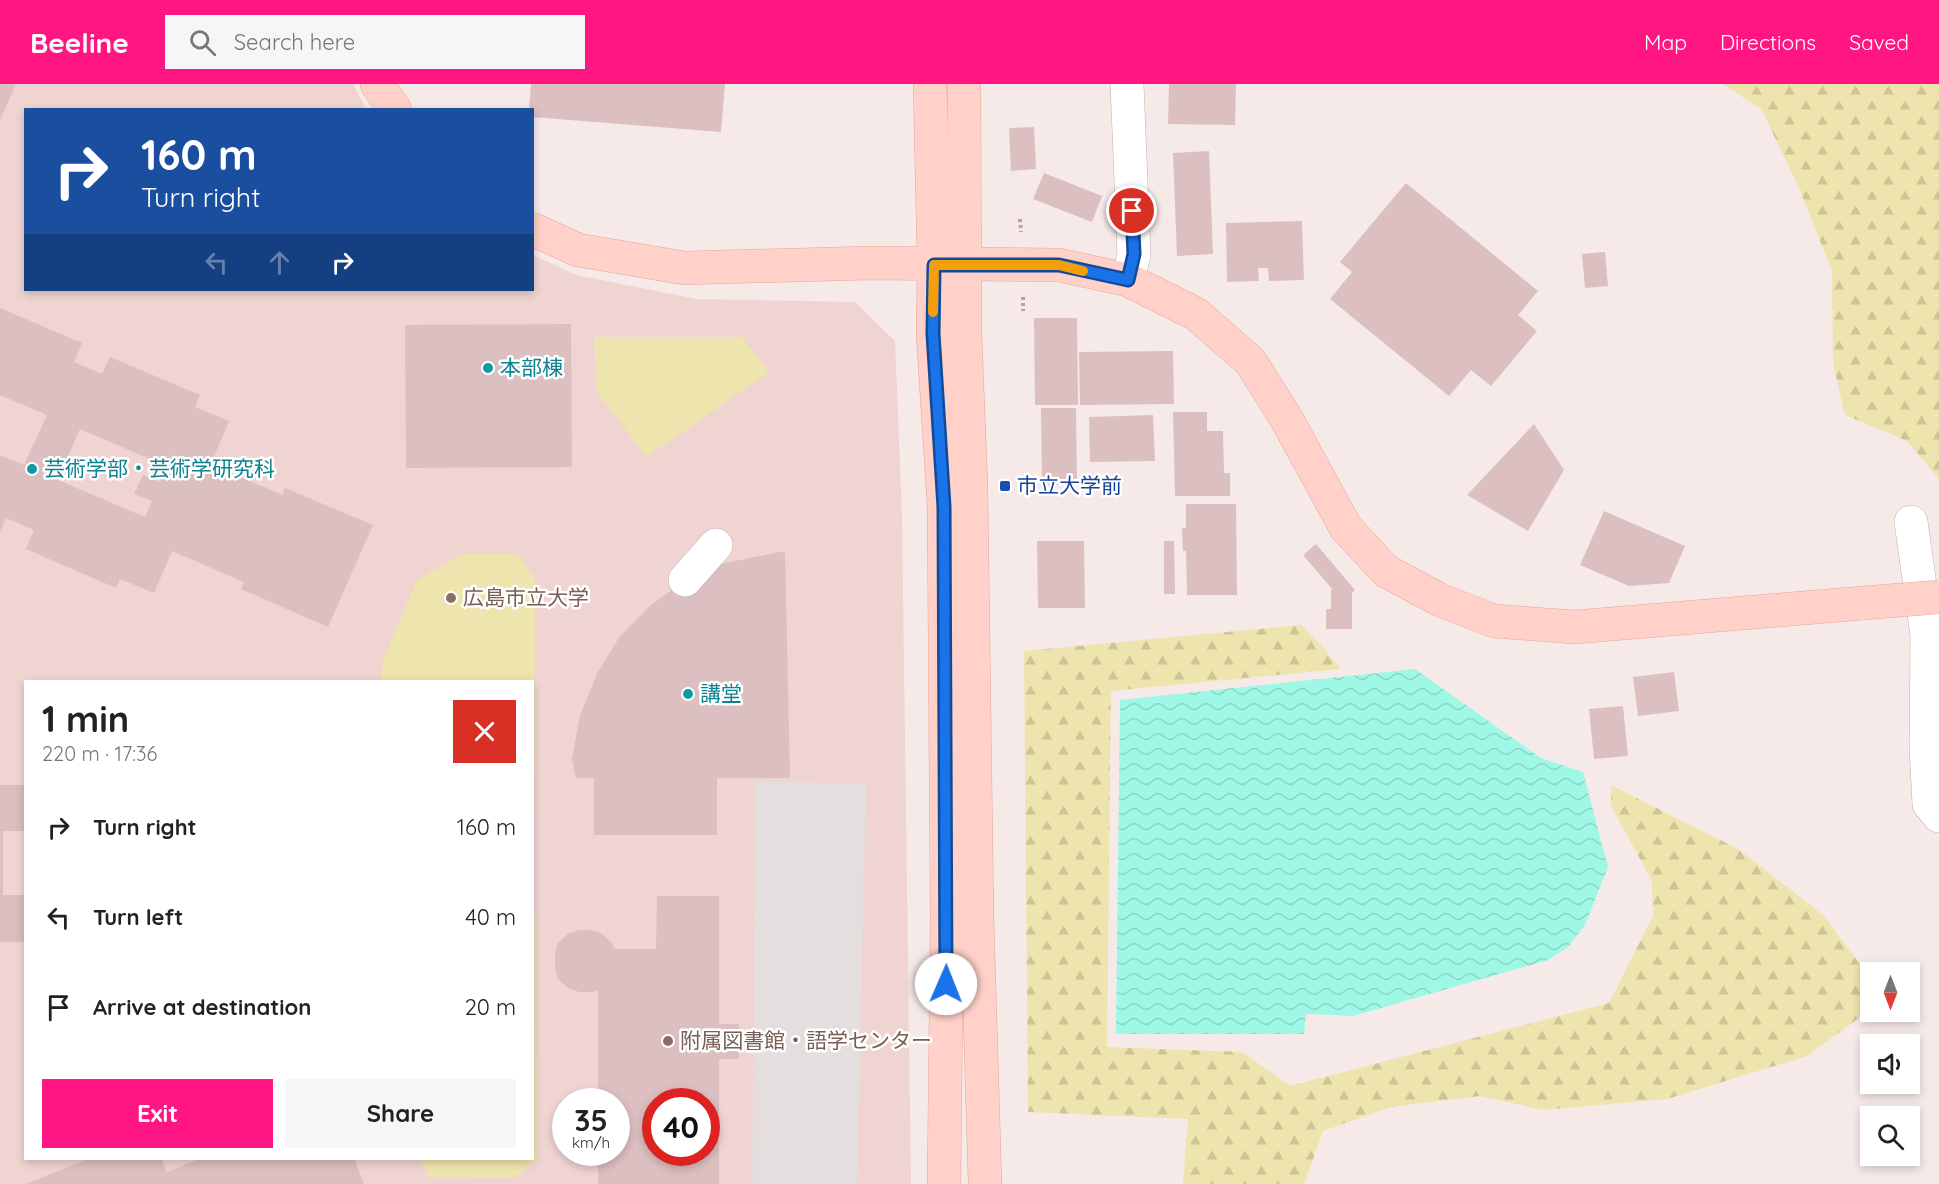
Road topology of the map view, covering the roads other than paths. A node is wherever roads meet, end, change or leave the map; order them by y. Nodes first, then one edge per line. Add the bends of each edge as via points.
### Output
1 (376, 84) edge
2 (930, 84) edge
3 (964, 84) edge
4 (1127, 84) edge
5 (393, 108) edge
6 (534, 229) edge
7 (950, 265) junction
8 (1128, 280) junction
9 (1911, 522) dead end
10 (716, 545) dead end
11 (685, 580) dead end
12 (1939, 597) edge
13 (1939, 816) edge
14 (944, 1184) edge
15 (985, 1184) edge

1 - 5 street
2 - 7 street
3 - 7 street
4 - 8 street via 1134,254
6 - 7 street via 578,250 684,268
7 - 8 street via 1059,265
7 - 14 street via 933,334 944,519
7 - 15 street via 965,334
8 - 12 street, bridge via 1196,314 1250,361 1346,528 1386,571 1440,600 1494,621 1575,627
9 - 13 street via 1927,635 1929,804
10 - 11 street

